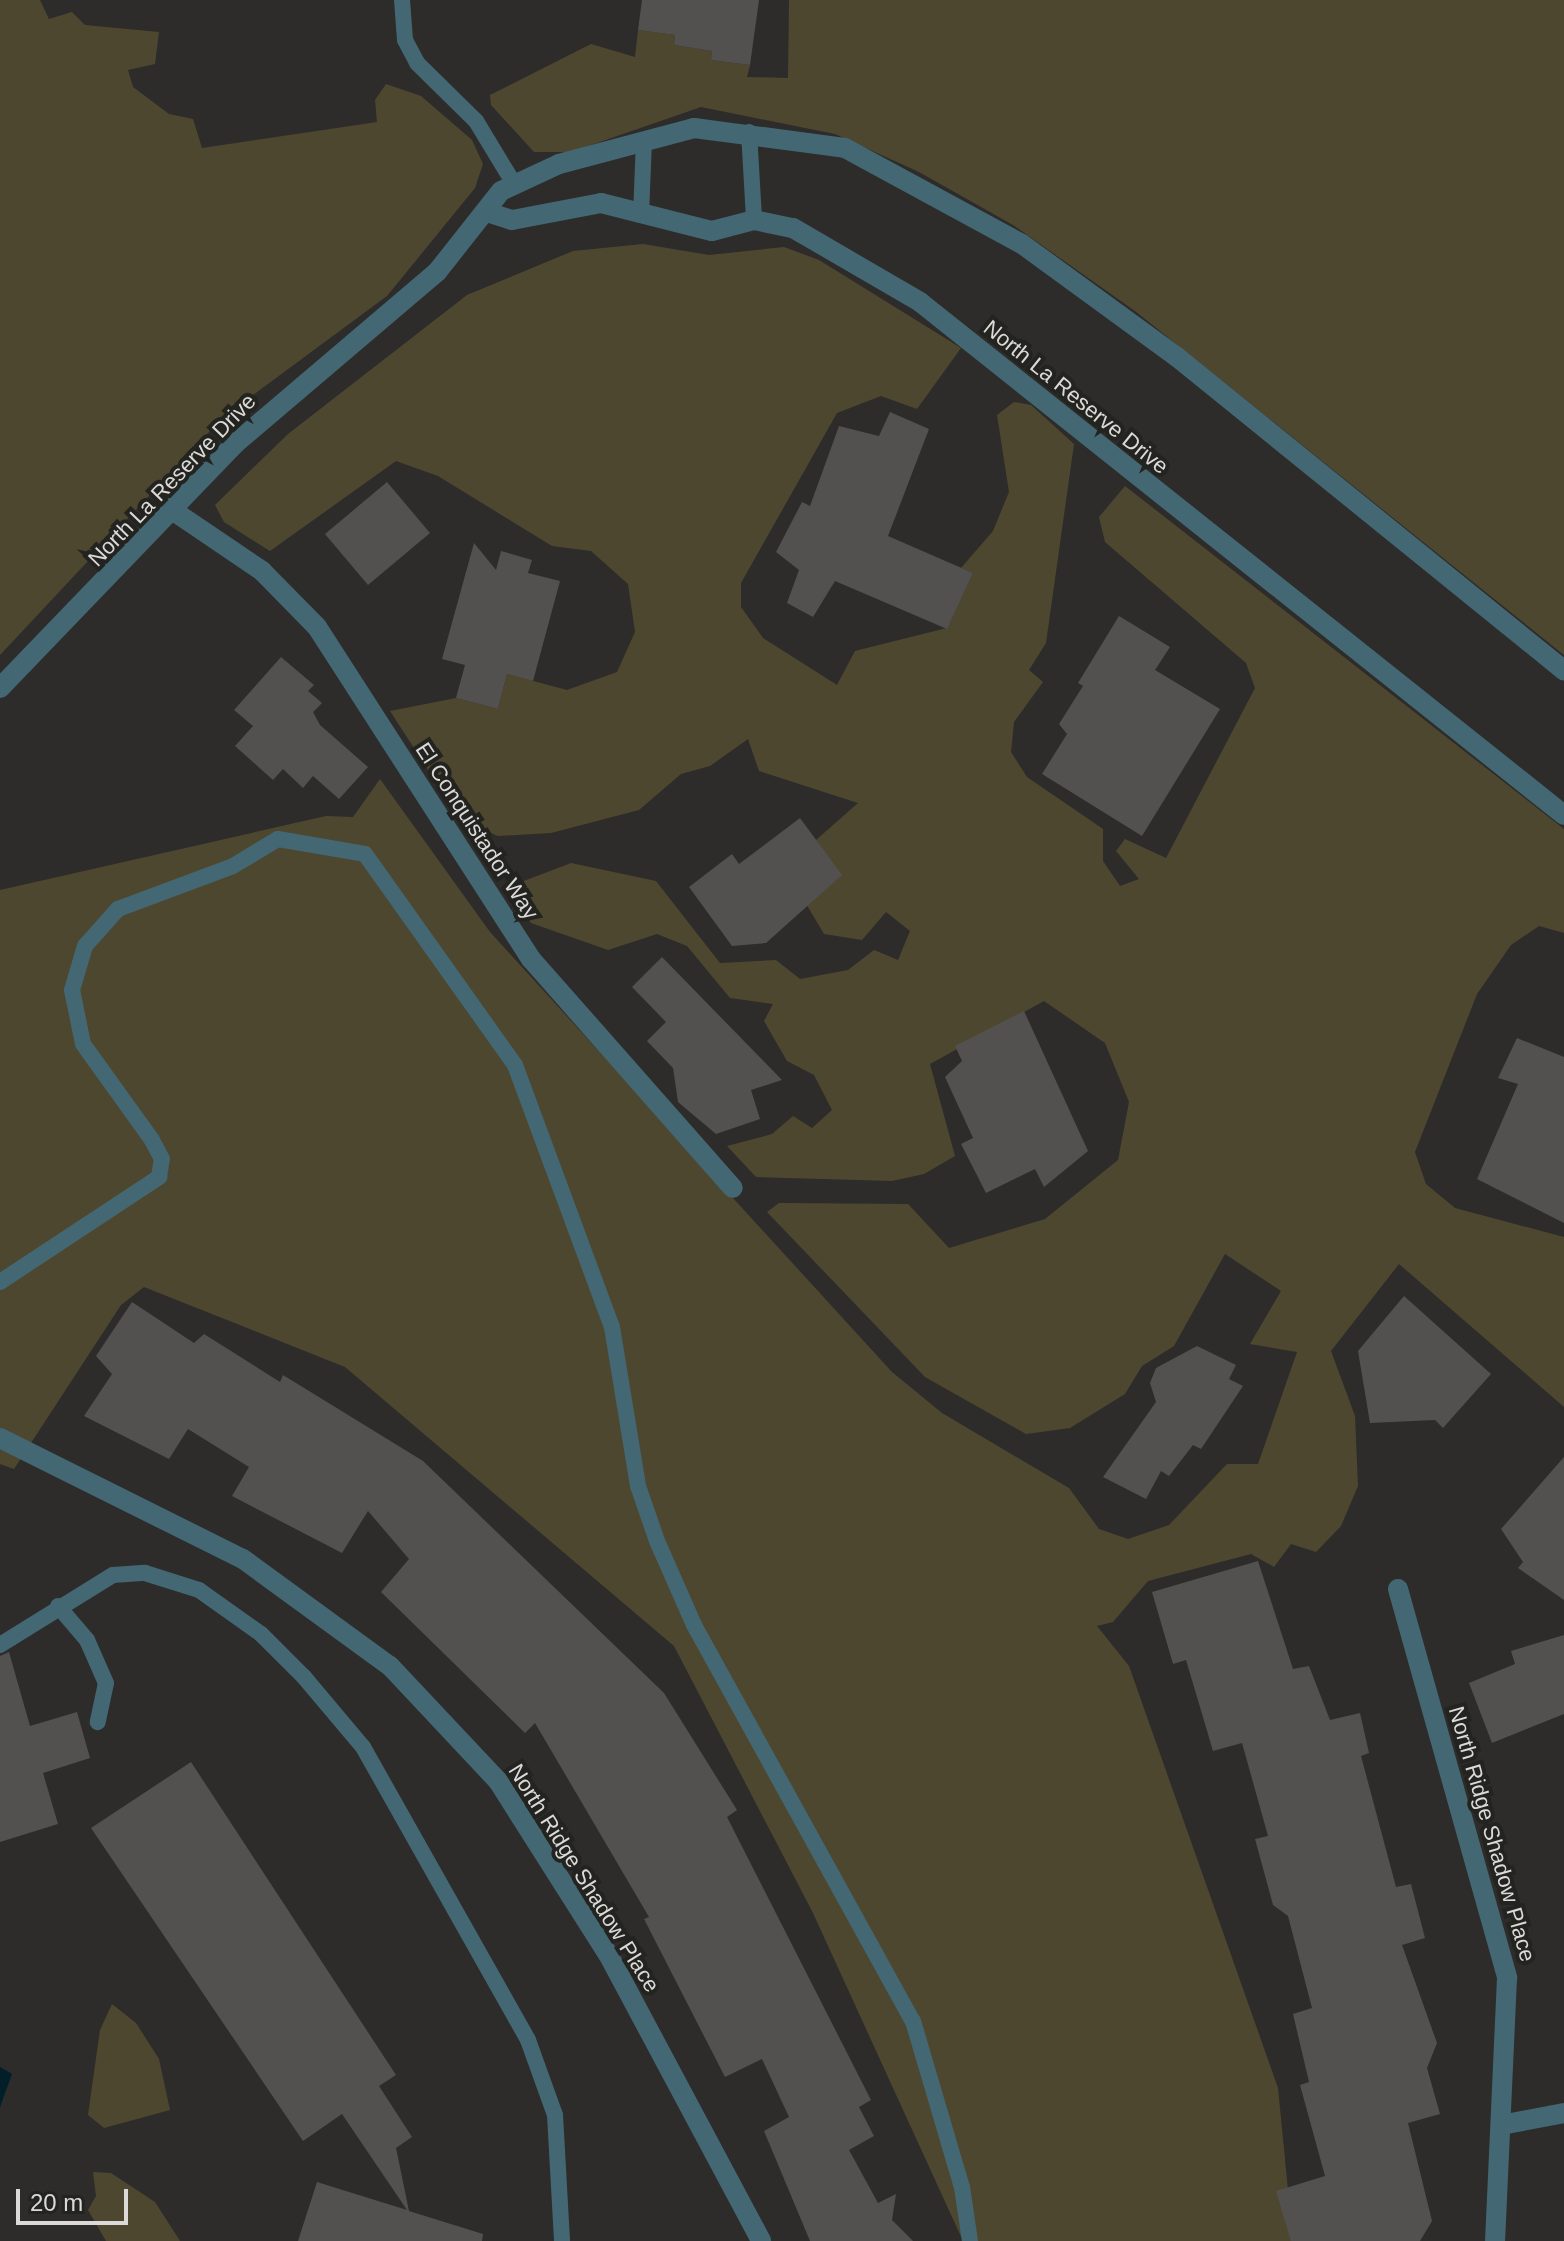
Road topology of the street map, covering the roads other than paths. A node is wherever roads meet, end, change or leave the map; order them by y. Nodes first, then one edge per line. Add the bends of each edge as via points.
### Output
1 (402, 0) edge
2 (749, 132) junction
3 (644, 141) junction
4 (513, 182) junction
5 (487, 212) junction
6 (641, 215) junction
7 (754, 220) junction
8 (175, 512) junction
9 (1564, 670) edge
10 (0, 688) edge
11 (1564, 815) edge
12 (733, 1188) dead end
13 (0, 1282) edge
14 (0, 1438) edge
15 (1398, 1589) dead end
16 (58, 1606) junction
17 (0, 1645) edge
18 (98, 1722) dead end
19 (1564, 2113) edge
20 (1501, 2125) junction
21 (562, 2241) edge
22 (761, 2241) edge
23 (970, 2241) edge
24 (1495, 2241) edge

1 - 4 lane via 405,40 417,63 476,121
2 - 3 street via 694,128
2 - 7 lane
2 - 9 street via 845,148 1022,244 1177,357
3 - 4 street
3 - 6 lane
4 - 5 street, North La Reserve Drive
5 - 6 street, North La Reserve Drive via 512,220 601,203
5 - 8 street, North La Reserve Drive via 386,322 236,443
6 - 7 street, North La Reserve Drive via 712,231
7 - 11 street, North La Reserve Drive via 793,228 920,302
8 - 10 street, North La Reserve Drive
8 - 12 street, El Conquistador Way via 262,571 317,627 531,959
13 - 23 lane via 159,1177 162,1159 152,1140 83,1044 72,990 85,946 118,909 233,866 278,839 365,854 515,1065 612,1327 638,1486 657,1541 694,1625 913,2021 962,2187
14 - 22 street, North Ridge Shadow Place via 243,1559 390,1666 498,1781 608,1954
15 - 20 street, North Ridge Shadow Place via 1507,1978
16 - 17 lane
16 - 18 lane via 87,1640 106,1683
16 - 21 lane via 113,1575 145,1573 199,1590 261,1634 363,1747 528,2040 555,2115
19 - 20 street
20 - 24 street, North Ridge Shadow Place

